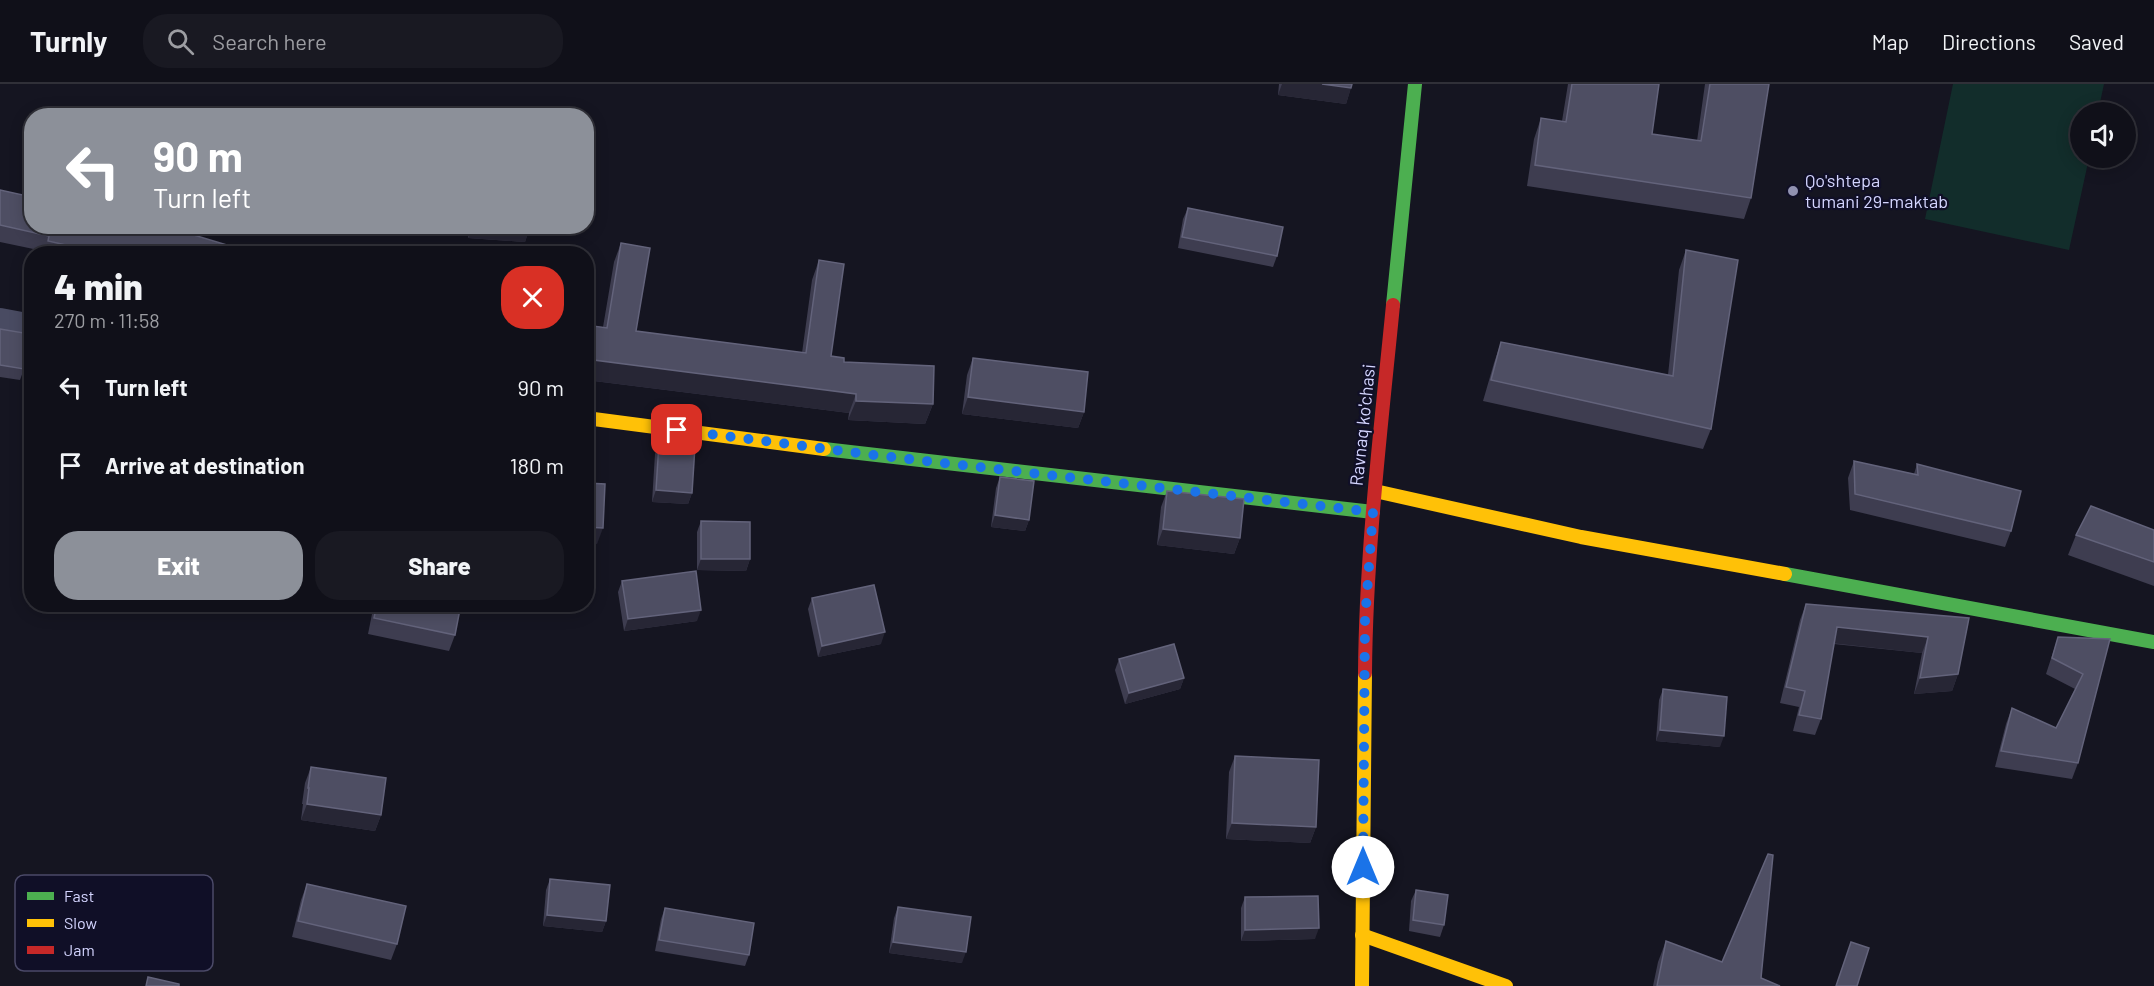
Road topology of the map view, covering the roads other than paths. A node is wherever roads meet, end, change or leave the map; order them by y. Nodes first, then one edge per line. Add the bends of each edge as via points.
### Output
1 (1415, 84) edge
2 (0, 322) edge
3 (24, 326) edge
4 (594, 419) edge
5 (1375, 491) junction
6 (1373, 512) junction
7 (2154, 642) edge
8 (1362, 935) junction
9 (1362, 986) edge
10 (1506, 986) edge

1 - 5 street, Ravnaq ko'chasi
2 - 3 street
4 - 6 street
5 - 6 street, Ravnaq ko'chasi
5 - 7 street via 1581,537
6 - 8 street, Ravnaq ko'chasi via 1365,620
8 - 9 street, Ravnaq ko'chasi
8 - 10 street

